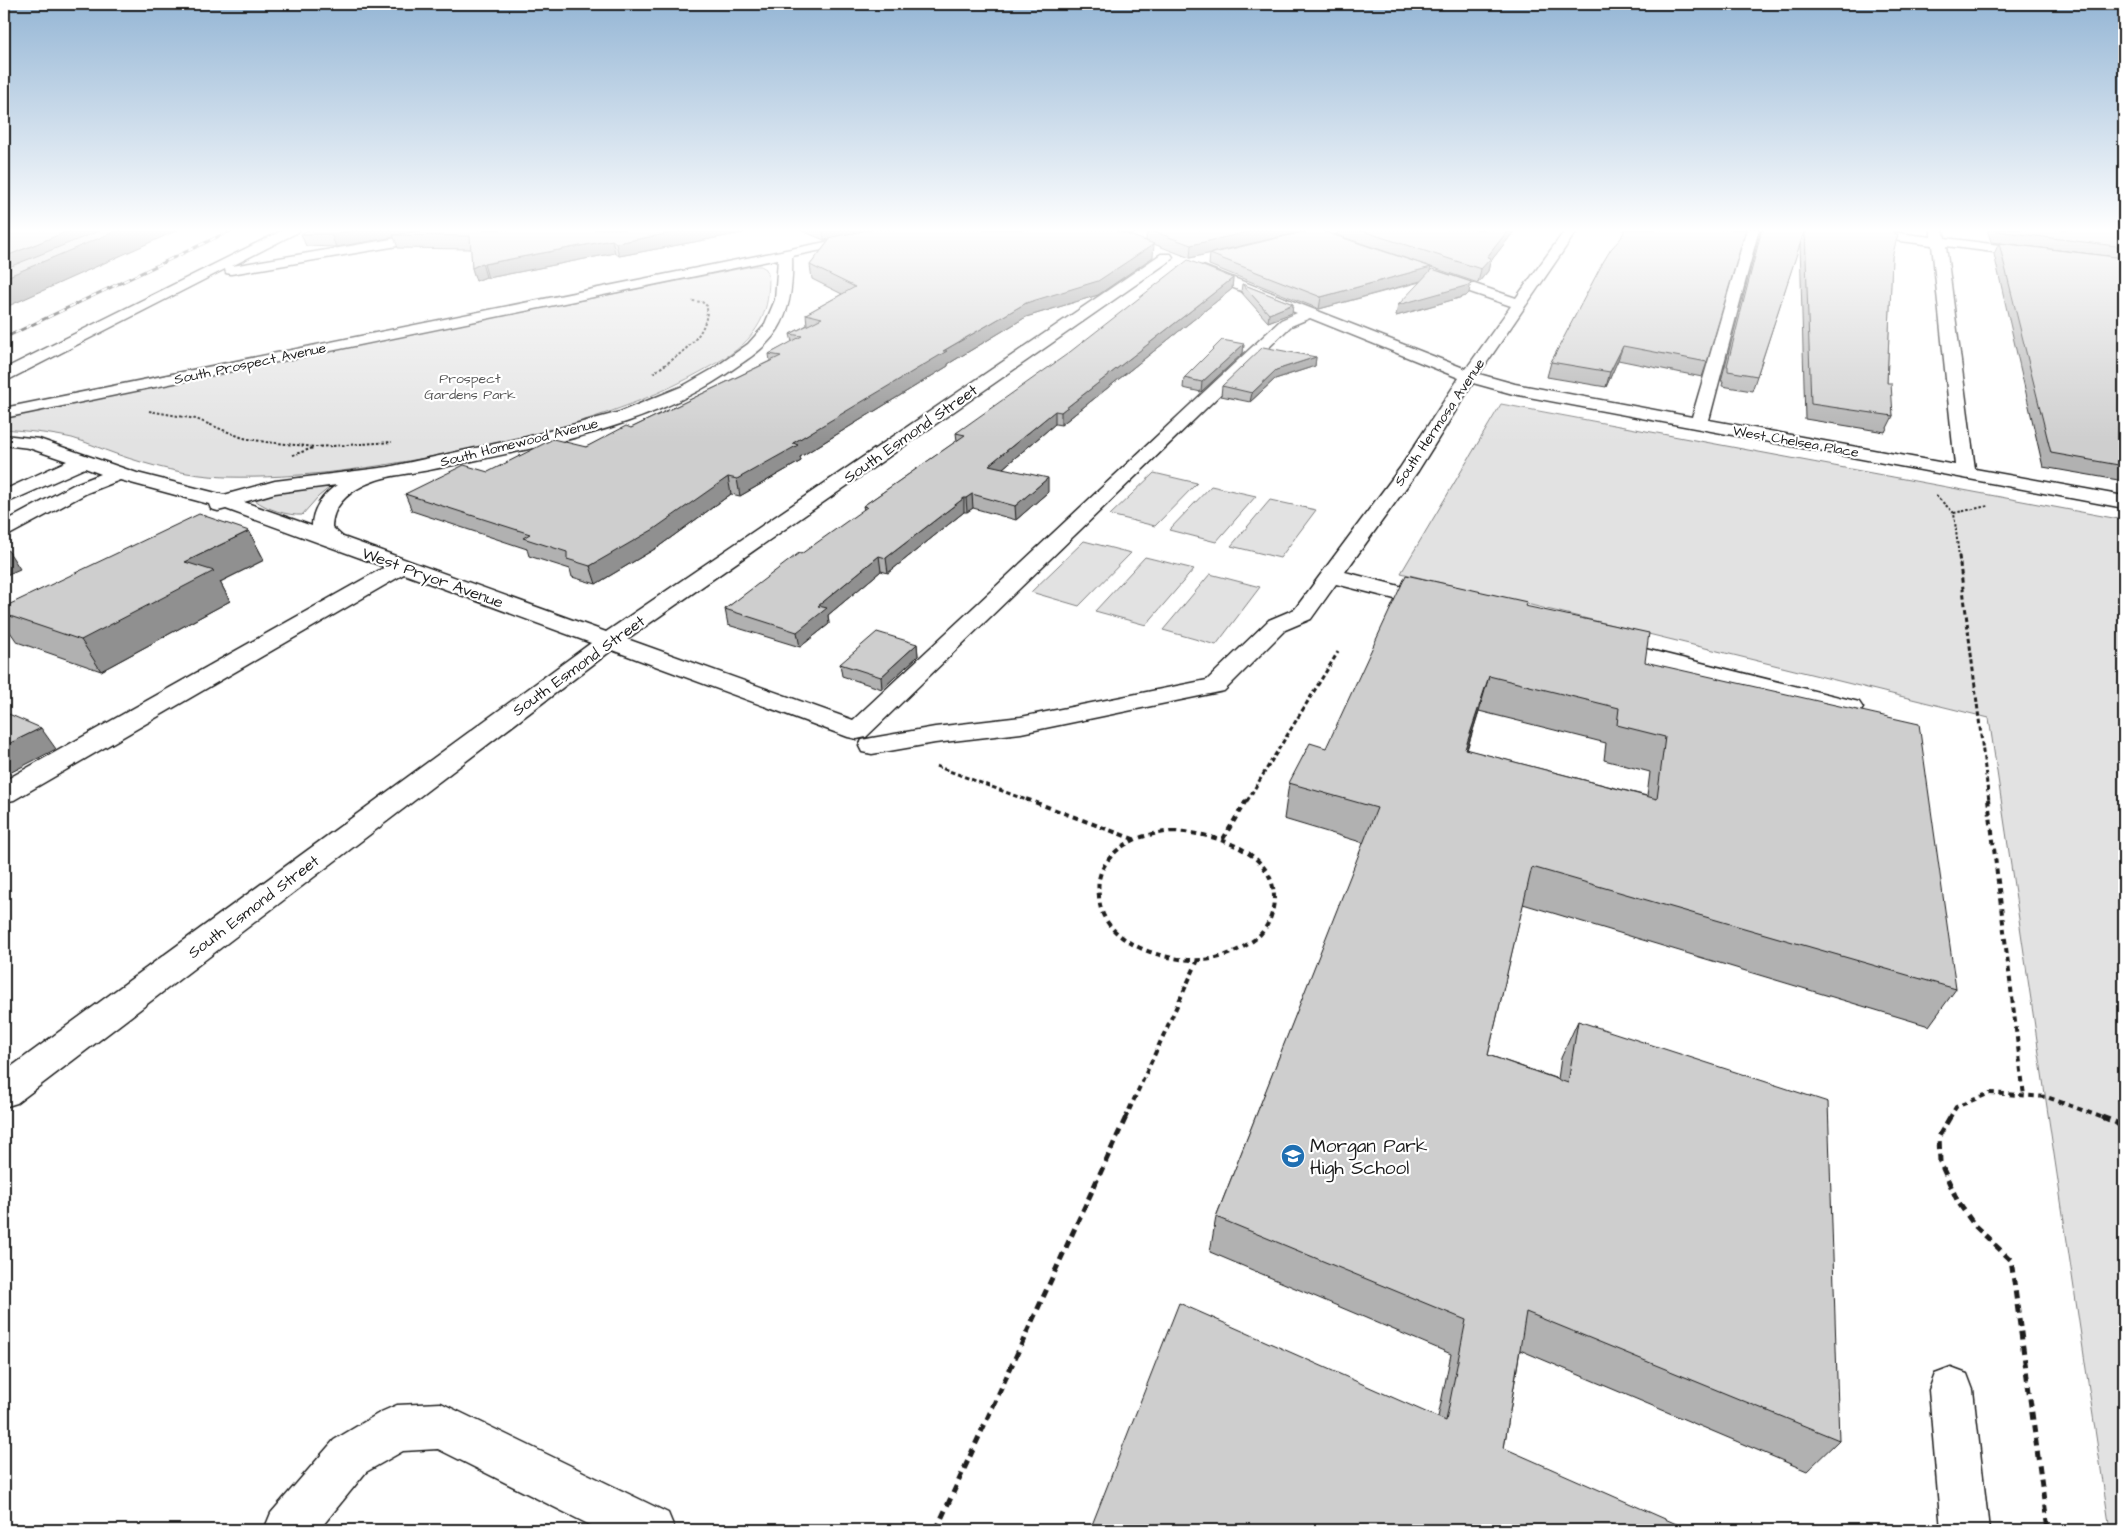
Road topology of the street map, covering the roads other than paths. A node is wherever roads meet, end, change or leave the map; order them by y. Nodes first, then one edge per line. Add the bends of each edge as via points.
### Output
1 (152, 301) edge
2 (553, 301) edge
3 (781, 301) edge
4 (1119, 301) edge
5 (1278, 301) edge
6 (1509, 301) edge
7 (1521, 301) edge
8 (1733, 301) edge
9 (1945, 301) edge
10 (1519, 304) junction
11 (1310, 313) junction
12 (4, 376) edge
13 (1469, 376) junction
14 (4, 413) edge
15 (1699, 423) junction
16 (4, 440) edge
17 (84, 460) junction
18 (120, 473) junction
19 (1966, 473) junction
20 (372, 475) junction
21 (4, 498) edge
22 (226, 502) junction
23 (2124, 502) edge
24 (195, 516) edge
25 (4, 530) edge
26 (337, 543) junction
27 (402, 566) junction
28 (1332, 576) junction
29 (1458, 608) edge
30 (609, 641) junction
31 (1592, 642) edge
32 (1850, 708) edge
33 (864, 738) junction
34 (4, 793) edge
35 (4, 1092) edge
36 (1951, 1390) dead end
37 (288, 1530) edge
38 (651, 1530) edge
39 (1965, 1530) edge

1 - 12 street
2 - 14 street, South Prospect Avenue
3 - 20 street, South Homewood Avenue via 772,328 755,346 730,366 657,404 544,439
4 - 30 street, South Esmond Street
5 - 11 street, West Chelsea Place
6 - 10 street
7 - 10 street, South Hermosa Avenue
8 - 15 street
9 - 19 street
10 - 13 street, South Hermosa Avenue
11 - 13 street, West Chelsea Place
11 - 33 street via 1286,323
13 - 15 street, West Chelsea Place via 1513,389
13 - 28 street, South Hermosa Avenue via 1408,471
15 - 19 street, West Chelsea Place
16 - 17 street, West Pryor Avenue via 32,443
17 - 18 street, West Pryor Avenue
17 - 21 street
18 - 22 street, West Pryor Avenue
18 - 25 street
19 - 23 street, West Chelsea Place
20 - 22 street, South Homewood Avenue via 284,484 252,491
20 - 26 street, South Homewood Avenue via 348,486 324,509 322,530
22 - 24 street, South Homewood Avenue
22 - 26 street, West Pryor Avenue
26 - 27 street, West Pryor Avenue
27 - 30 street, West Pryor Avenue
27 - 34 street
28 - 29 street
28 - 33 street, South Hermosa Avenue via 1303,614 1277,626 1215,686 1021,725 934,735
30 - 33 street, West Pryor Avenue
30 - 35 street, South Esmond Street
31 - 32 street
36 - 39 street
37 - 38 street via 350,1456 397,1428 441,1426

